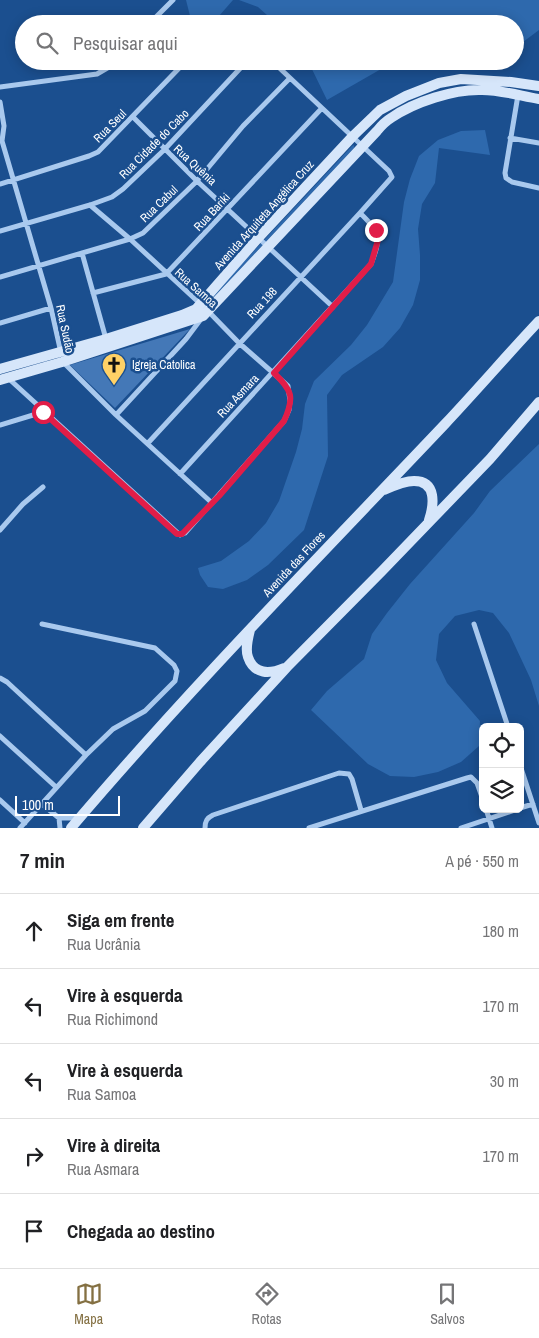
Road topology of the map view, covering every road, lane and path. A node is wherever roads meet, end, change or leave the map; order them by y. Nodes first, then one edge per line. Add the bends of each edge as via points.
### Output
1 (173, 0) edge
2 (158, 15) edge
3 (104, 70) edge
4 (177, 70) edge
5 (238, 70) edge
6 (282, 70) edge
7 (290, 78) junction
8 (539, 86) edge
9 (0, 87) edge
10 (518, 95) junction
11 (539, 99) edge
12 (0, 102) edge
13 (322, 108) junction
14 (133, 117) junction
15 (353, 136) junction
16 (510, 138) junction
17 (1, 142) edge
18 (539, 143) edge
19 (363, 146) junction
20 (164, 150) junction
21 (14, 180) junction
22 (197, 181) junction
23 (0, 184) edge
24 (539, 188) edge
25 (90, 205) junction
26 (228, 209) junction
27 (360, 213) junction
28 (27, 223) junction
29 (0, 231) edge
30 (259, 237) junction
31 (130, 239) junction
32 (269, 247) junction
33 (82, 253) junction
34 (38, 266) junction
35 (166, 274) junction
36 (301, 276) junction
37 (0, 277) edge
38 (93, 293) junction
39 (333, 307) junction
40 (51, 308) junction
41 (204, 311) junction
42 (539, 321) edge
43 (0, 323) edge
44 (106, 339) junction
45 (239, 343) junction
46 (61, 351) junction
47 (62, 362) junction
48 (0, 369) edge
49 (274, 373) junction
50 (4, 378) edge
51 (539, 402) edge
52 (43, 412) junction
53 (116, 414) junction
54 (0, 425) edge
55 (148, 443) junction
56 (180, 474) junction
57 (43, 487) dead end
58 (380, 491) junction
59 (212, 503) junction
60 (428, 524) junction
61 (0, 530) edge
62 (42, 624) dead end
63 (474, 624) dead end
64 (250, 630) junction
65 (287, 667) junction
66 (0, 678) edge
67 (507, 723) edge
68 (0, 736) edge
69 (86, 755) junction
70 (521, 768) edge
71 (56, 787) junction
72 (479, 788) edge
73 (0, 800) edge
74 (533, 804) junction
75 (42, 805) junction
76 (163, 805) junction
77 (524, 807) edge
78 (361, 810) junction
79 (487, 813) edge
80 (507, 813) edge
81 (80, 817) junction
82 (59, 818) junction
83 (489, 819) junction
84 (25, 823) junction
85 (539, 823) edge
86 (20, 828) edge
87 (60, 828) edge
88 (71, 828) edge
89 (143, 828) edge
90 (153, 828) edge
91 (205, 828) edge
92 (308, 828) edge
93 (461, 828) edge
94 (492, 828) edge

1 - 2 street
3 - 9 street via 97,74
4 - 14 street, Rua Seul
5 - 20 street, Rua Cidade do Cabo
6 - 7 street
7 - 13 street
7 - 22 street, Rua Cabul via 243,126
8 - 15 main road, Avenida Arquiteta Angélica Cruz via 475,79 438,83 380,110
10 - 11 main road, Avenida Arquiteta Angélica Cruz
10 - 16 street
10 - 19 main road, Avenida Arquiteta Angélica Cruz via 482,90 444,95 391,118
12 - 17 street, Rua Sudão via 5,131
13 - 15 street
13 - 26 street, Rua Bariki
14 - 20 street, Rua Quênia
14 - 21 street, Rua Seul via 94,154
15 - 19 street
15 - 30 main road, Avenida Arquiteta Angélica Cruz
16 - 18 street
16 - 24 street via 506,178
17 - 21 street, Rua Sudão
19 - 27 street, Rua 198 via 392,177
19 - 32 main road, Avenida Arquiteta Angélica Cruz
20 - 22 street, Rua Quênia
20 - 25 street, Rua Cidade do Cabo via 123,189
21 - 23 street, Rua Seul
21 - 28 street, Rua Sudão
22 - 26 street, Rua Quênia
22 - 31 street, Rua Cabul via 143,233
25 - 28 street, Rua Cidade do Cabo
25 - 31 street, Rua Samoa
26 - 30 street, Rua Quênia
26 - 35 street, Rua Bariki
27 - 36 street, Rua 198
27 - 39 street, Rua Asmara via 376,230 376,252 371,264
28 - 29 street, Rua Cidade do Cabo
28 - 34 street, Rua Sudão
30 - 32 street, Rua Quênia
30 - 41 main road, Avenida Arquiteta Angélica Cruz
31 - 33 street, Rua Cabul
31 - 35 street, Rua Samoa
32 - 36 street, Rua Quênia
32 - 41 main road, Avenida Arquiteta Angélica Cruz
33 - 34 street, Rua Cabul
33 - 38 street
34 - 37 street, Rua Cabul
34 - 40 street, Rua Sudão
35 - 38 street
35 - 41 street, Rua Samoa
36 - 39 street, Rua Quênia
36 - 45 street, Rua 198
38 - 44 street
39 - 49 street, Rua Asmara
40 - 43 street
40 - 46 street, Rua Sudão
41 - 44 main road, Avenida Arquiteta Angélica Cruz
41 - 45 street, Rua Samoa
41 - 47 main road, Avenida Arquiteta Angélica Cruz
41 - 53 street via 186,339
42 - 58 main road, Avenida das Flores
44 - 46 main road, Avenida Arquiteta Angélica Cruz
45 - 49 street, Rua Samoa
45 - 55 street, Rua 198
46 - 47 street, Rua Sudão
46 - 48 main road, Avenida Arquiteta Angélica Cruz
47 - 50 main road, Avenida Arquiteta Angélica Cruz
47 - 53 street, Rua Sudão
49 - 56 street, Rua Asmara
49 - 59 street, Rua Samoa via 288,386 289,410 284,421
50 - 52 street
51 - 60 main road
52 - 54 street
52 - 59 street via 180,535
53 - 55 street, Rua Sudão
55 - 56 street, Rua Sudão
56 - 59 street, Rua Sudão
57 - 61 street
58 - 60 main road via 402,483 423,483 434,503
58 - 64 main road, Avenida das Flores
60 - 65 main road
62 - 69 street via 155,648 177,671 175,680 145,711 113,729
63 - 67 street
64 - 65 main road via 248,657 254,667 273,673
64 - 81 main road, Avenida das Flores
65 - 76 main road
66 - 69 street
68 - 71 street
69 - 71 street
70 - 74 street
71 - 75 street
72 - 78 street via 477,782 467,778
73 - 84 street
74 - 77 street
74 - 85 street
75 - 82 street
75 - 84 street
76 - 89 main road
76 - 90 street via 154,819
78 - 91 street via 352,779 349,774 339,773 213,815 205,822
78 - 92 street
79 - 83 street
80 - 83 street
81 - 82 street
81 - 88 main road, Avenida das Flores
82 - 87 street
83 - 93 street
83 - 94 street
84 - 86 street

